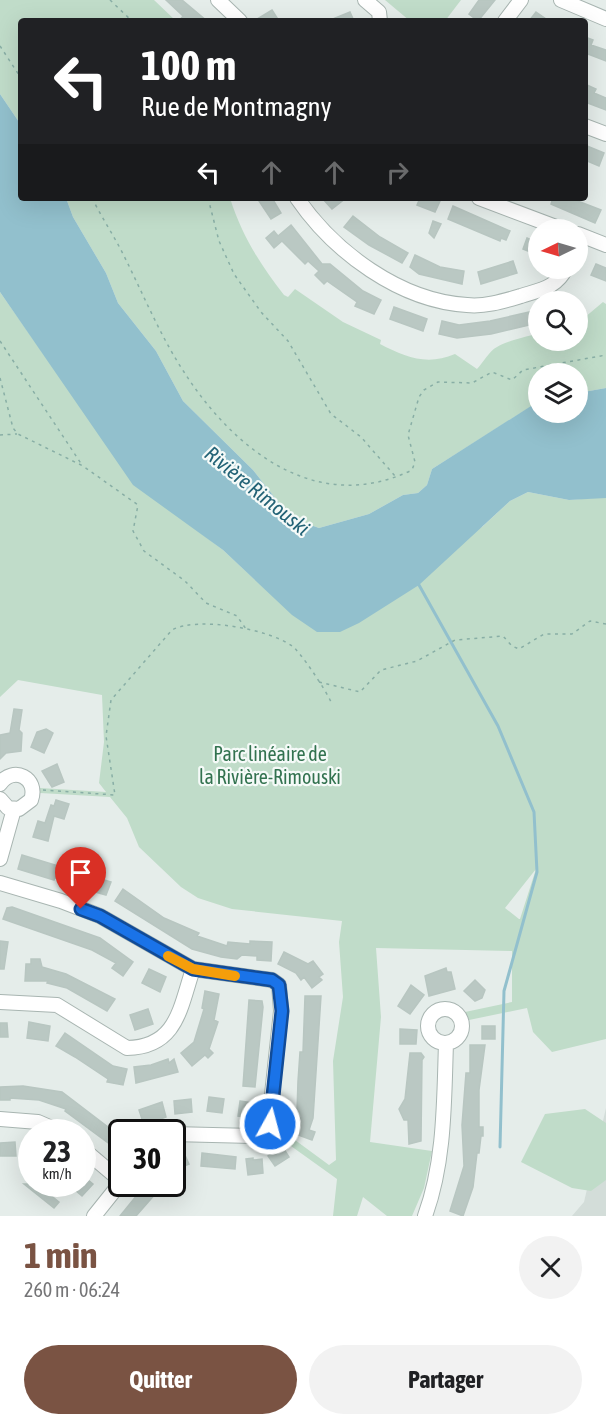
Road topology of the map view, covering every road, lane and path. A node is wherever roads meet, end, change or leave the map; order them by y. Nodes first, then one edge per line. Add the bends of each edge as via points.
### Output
1 (110, 0) edge
2 (218, 0) edge
3 (364, 0) edge
4 (521, 0) edge
5 (561, 0) edge
6 (129, 18) edge
7 (237, 18) edge
8 (380, 18) edge
9 (507, 18) edge
10 (606, 19) edge
11 (0, 46) edge
12 (18, 73) edge
13 (588, 127) edge
14 (606, 134) edge
15 (94, 201) edge
16 (209, 201) edge
17 (300, 201) edge
18 (487, 201) edge
19 (535, 219) edge
20 (588, 240) edge
21 (606, 245) edge
22 (557, 279) edge
23 (0, 341) edge
24 (606, 355) edge
25 (0, 378) edge
26 (18, 434) junction
27 (0, 435) edge
28 (83, 466) junction
29 (395, 476) junction
30 (606, 624) edge
31 (246, 630) junction
32 (318, 682) junction
33 (331, 702) dead end
34 (0, 784) edge
35 (33, 790) junction
36 (0, 799) edge
37 (14, 809) junction
38 (0, 859) edge
39 (0, 883) edge
40 (193, 969) junction
41 (0, 1002) edge
42 (446, 1043) dead end
43 (0, 1119) edge
44 (18, 1120) edge
45 (186, 1134) edge
46 (96, 1160) edge
47 (94, 1216) edge
48 (425, 1216) edge

1 - 6 path
2 - 7 street
3 - 8 street via 379,12
4 - 9 street
5 - 10 street
11 - 12 path
13 - 14 street
15 - 29 path via 184,373 257,455 319,484 368,484
16 - 29 path via 219,241 234,274 288,341 331,414 361,437
17 - 22 street via 339,247 370,270 441,302 469,306 496,303 552,286
18 - 19 street
20 - 21 street
23 - 28 path
24 - 29 path via 523,370 512,380 492,372 472,383 447,381 430,385 419,397 408,435 415,468
25 - 26 path
26 - 27 path
26 - 28 path
28 - 31 path via 138,505 133,531 144,551 185,581 206,603 237,616
30 - 32 path via 590,621 572,634 544,634 519,649 503,636 455,640 417,661 381,670 360,692
31 - 32 path via 292,646 301,653
31 - 35 path via 190,623 172,630 120,688 111,700 106,736 115,795
32 - 33 path
34 - 35 street via 5,777 16,774 27,778
35 - 37 street via 28,804
36 - 37 street
37 - 38 street
39 - 40 street via 100,916
40 - 41 street via 167,1035 140,1048 128,1048 57,1005
40 - 45 street via 272,980 279,985 282,1011 268,1131 263,1135
42 - 48 street via 436,1179
43 - 44 street
46 - 47 street via 122,1181

